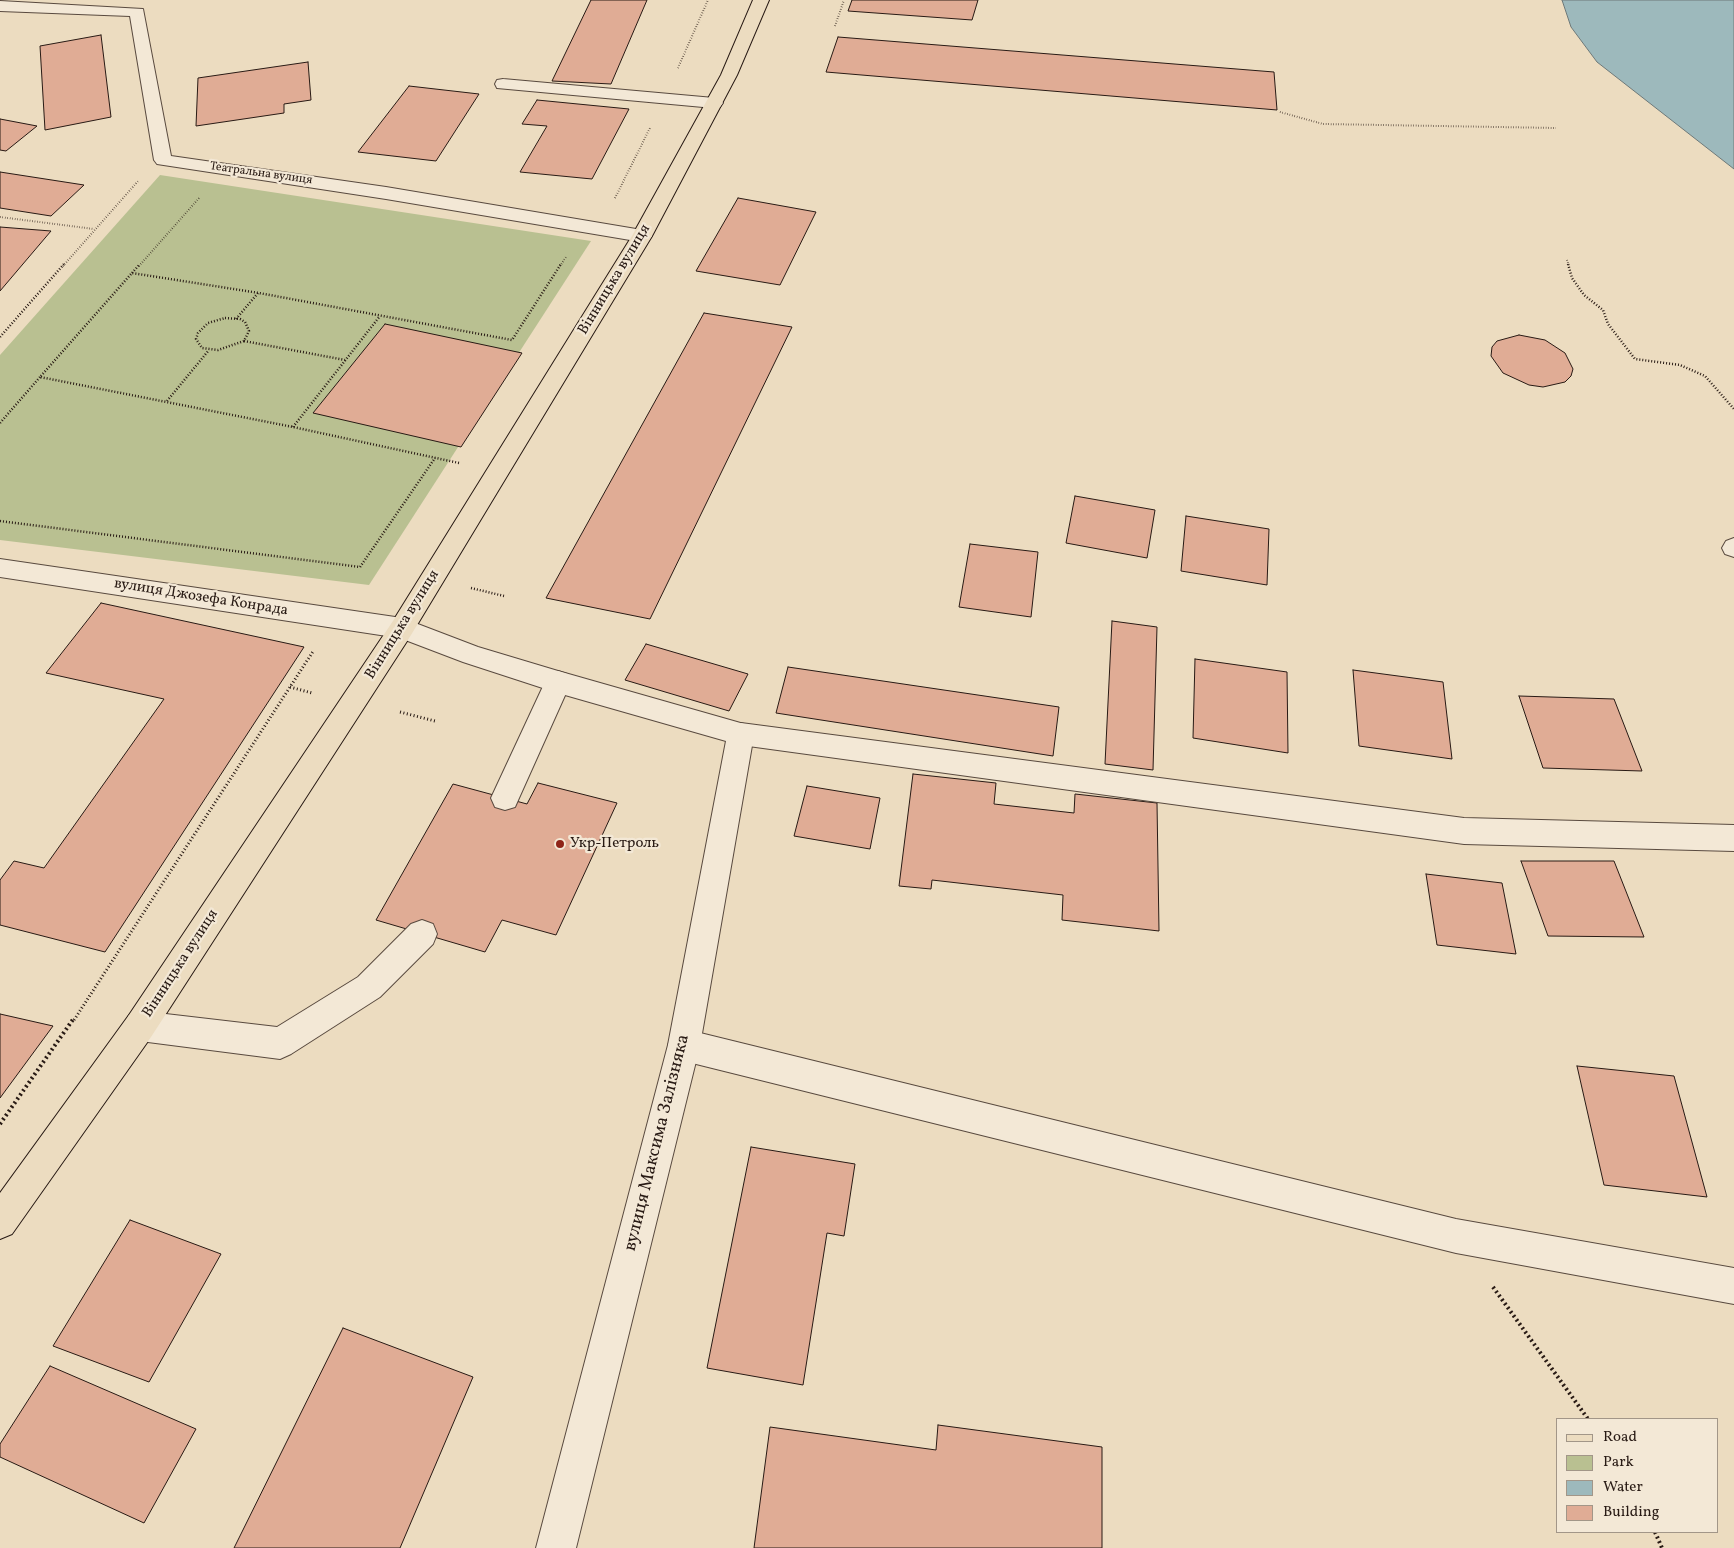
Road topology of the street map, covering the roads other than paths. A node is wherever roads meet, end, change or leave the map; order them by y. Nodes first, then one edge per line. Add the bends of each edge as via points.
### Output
1 (760, 0) edge
2 (0, 6) edge
3 (503, 84) dead end
4 (714, 103) junction
5 (642, 236) junction
6 (0, 568) edge
7 (402, 628) junction
8 (558, 682) junction
9 (740, 734) junction
10 (505, 798) dead end
11 (1734, 838) edge
12 (422, 934) dead end
13 (140, 1026) junction
14 (684, 1045) junction
15 (0, 1222) edge
16 (1734, 1286) edge
17 (556, 1548) edge

1 - 4 main road, Вінницька вулиця
2 - 5 street, Театральна вулиця via 136,12 163,160
3 - 4 street
4 - 5 main road, Вінницька вулиця
5 - 7 main road, Вінницька вулиця
6 - 7 street, вулиця Джозефа Конрада
7 - 8 street, вулиця Джозефа Конрада via 472,655
7 - 13 main road, Вінницька вулиця
8 - 9 street, вулиця Джозефа Конрада
8 - 10 street
9 - 11 street, вулиця Джозефа Конрада via 1464,831
9 - 14 street, вулиця Максима Залізняка
12 - 13 street via 369,987 280,1043
13 - 15 main road, Вінницька вулиця
14 - 16 street via 1456,1236
14 - 17 street, вулиця Максима Залізняка

